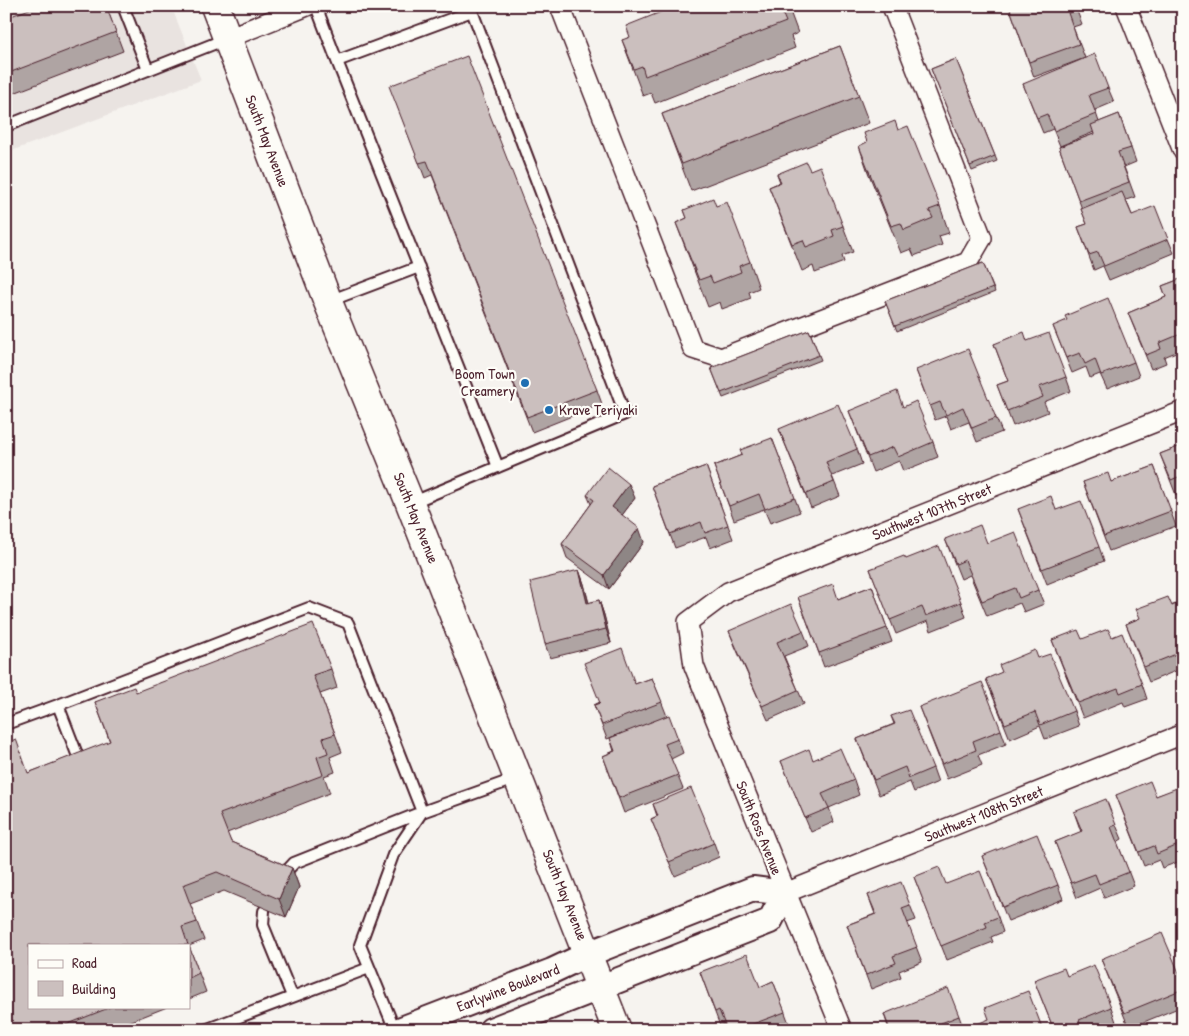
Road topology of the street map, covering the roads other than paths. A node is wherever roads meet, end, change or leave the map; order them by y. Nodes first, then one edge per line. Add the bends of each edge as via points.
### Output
1 (122, 6) edge
2 (216, 6) edge
3 (306, 6) edge
4 (316, 6) edge
5 (560, 6) edge
6 (892, 6) edge
7 (1126, 6) edge
8 (228, 38) junction
9 (337, 61) junction
10 (148, 70) junction
11 (6, 126) edge
12 (1183, 151) edge
13 (419, 267) junction
14 (328, 302) junction
15 (1183, 411) edge
16 (498, 466) junction
17 (410, 503) junction
18 (688, 622) joint
19 (58, 705) junction
20 (6, 724) edge
21 (1183, 734) edge
22 (83, 767) edge
23 (518, 777) junction
24 (422, 812) junction
25 (282, 877) edge
26 (785, 894) junction
27 (264, 911) edge
28 (588, 954) junction
29 (369, 968) junction
30 (600, 987) junction
31 (292, 996) junction
32 (205, 1030) edge
33 (395, 1030) edge
34 (400, 1030) edge
35 (491, 1030) edge
36 (617, 1030) edge
37 (842, 1030) edge

1 - 10 lane
2 - 8 main road, South May Avenue
3 - 8 street
4 - 9 lane
5 - 6 street via 693,349 721,358 968,262 982,238
7 - 12 street
8 - 10 lane
8 - 14 main road, South May Avenue
9 - 13 lane
9 - 16 lane via 472,11 625,414
10 - 11 lane
13 - 14 lane
13 - 16 lane
14 - 17 main road, South May Avenue
15 - 18 street, Southwest 107th Street via 728,592
16 - 17 lane
17 - 23 main road, South May Avenue
18 - 26 street, South Ross Avenue via 694,666
19 - 20 lane
19 - 22 lane
19 - 24 lane via 309,608 348,623
21 - 26 street, Southwest 108th Street
23 - 24 lane
23 - 28 main road, South May Avenue
24 - 25 lane via 294,863
24 - 29 lane via 393,855 360,945
26 - 28 street via 753,889
26 - 30 street via 770,921
26 - 37 street, South Ross Avenue
27 - 31 lane via 263,925
28 - 30 main road, South May Avenue
28 - 34 street, Earlywine Boulevard via 552,972
29 - 31 lane
29 - 33 lane
30 - 35 street
30 - 36 main road, South May Avenue
31 - 32 lane

